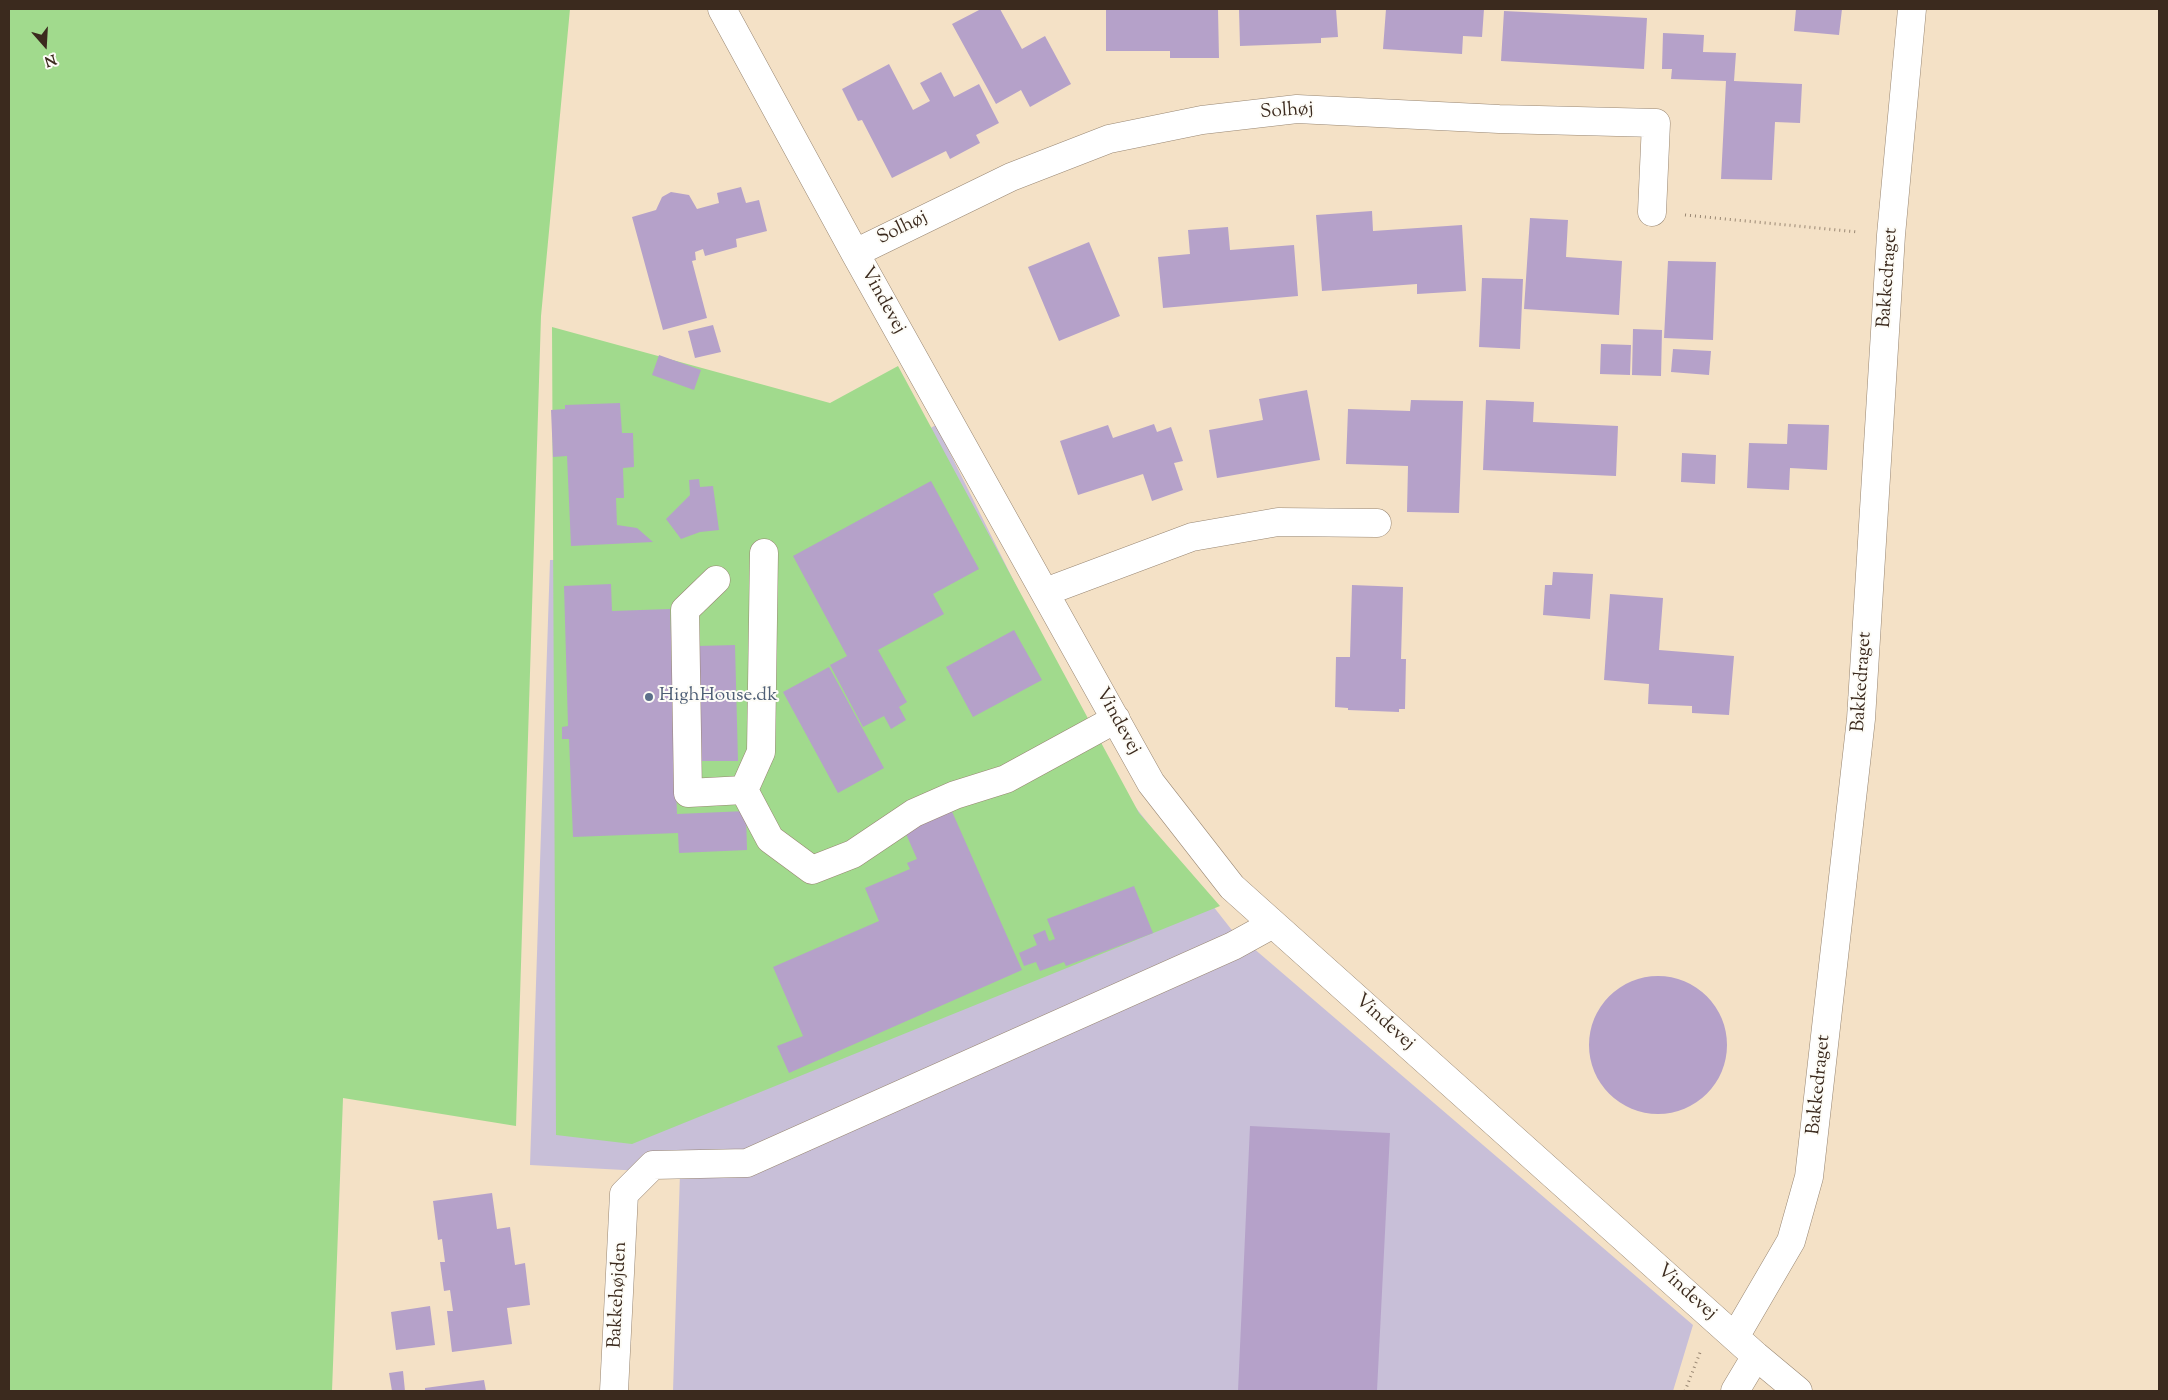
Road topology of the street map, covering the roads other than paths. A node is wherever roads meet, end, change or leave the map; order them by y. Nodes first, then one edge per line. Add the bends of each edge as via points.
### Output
1 (722, 9) edge
2 (1912, 9) edge
3 (1652, 212) road end
4 (855, 253) junction
5 (1377, 523) dead end
6 (764, 553) dead end
7 (716, 580) dead end
8 (1045, 592) junction
9 (1116, 719) junction
10 (744, 790) junction
11 (1273, 924) junction
12 (1735, 1337) junction
13 (1756, 1356) junction
14 (614, 1391) edge
15 (1735, 1391) edge
16 (1798, 1391) edge

1 - 4 street, Vindevej
2 - 12 street, Bakkedraget via 1891,236 1861,718 1810,1177 1791,1241
3 - 4 street, Solhøj via 1656,123 1297,109 1202,120 1108,139 1011,177
4 - 8 street, Vindevej
5 - 8 street via 1278,522 1192,537
6 - 10 street via 761,752
7 - 10 street via 685,610 688,793
8 - 9 street, Vindevej
9 - 10 street via 1006,778 914,813 853,854 812,870 770,840
9 - 11 street, Vindevej via 1151,783 1232,887
11 - 12 street, Vindevej
11 - 14 street, Bakkehøjden via 1234,946 747,1163 653,1165 624,1194
12 - 13 street, Vindevej
13 - 15 street
13 - 16 street, Vindevej

